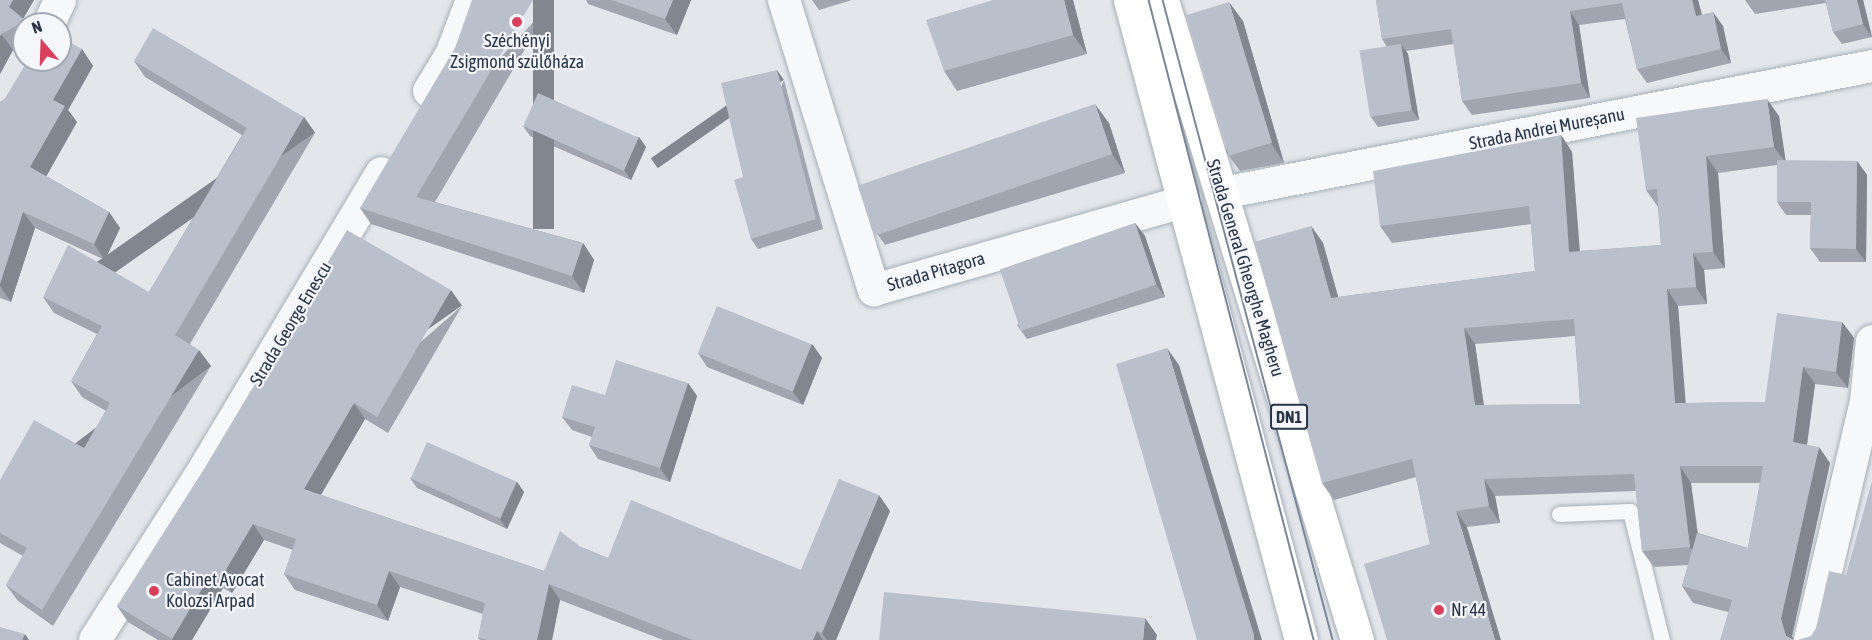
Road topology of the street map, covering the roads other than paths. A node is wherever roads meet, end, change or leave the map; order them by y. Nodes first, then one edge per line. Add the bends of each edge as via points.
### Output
1 (472, 0) edge
2 (783, 0) edge
3 (1130, 0) edge
4 (1162, 0) edge
5 (1872, 66) edge
6 (414, 117) edge
7 (396, 148) edge
8 (1223, 193) junction
9 (1186, 201) junction
10 (1872, 341) edge
11 (1558, 514) dead end
12 (95, 640) edge
13 (1301, 640) edge
14 (1357, 640) edge
15 (1662, 640) edge
16 (1810, 640) edge

1 - 6 street via 451,55
2 - 9 street, Strada Pitagora via 874,290
3 - 9 main road, Strada General Gheorghe Magheru / DN1
4 - 8 main road, Strada General Gheorghe Magheru / DN1
5 - 8 street, Strada Andrei Mureșanu
7 - 12 street, Strada George Enescu via 200,476
8 - 14 main road, Strada General Gheorghe Magheru / DN1
9 - 13 main road, Strada General Gheorghe Magheru / DN1
10 - 16 street via 1866,401
11 - 15 lane via 1630,511

